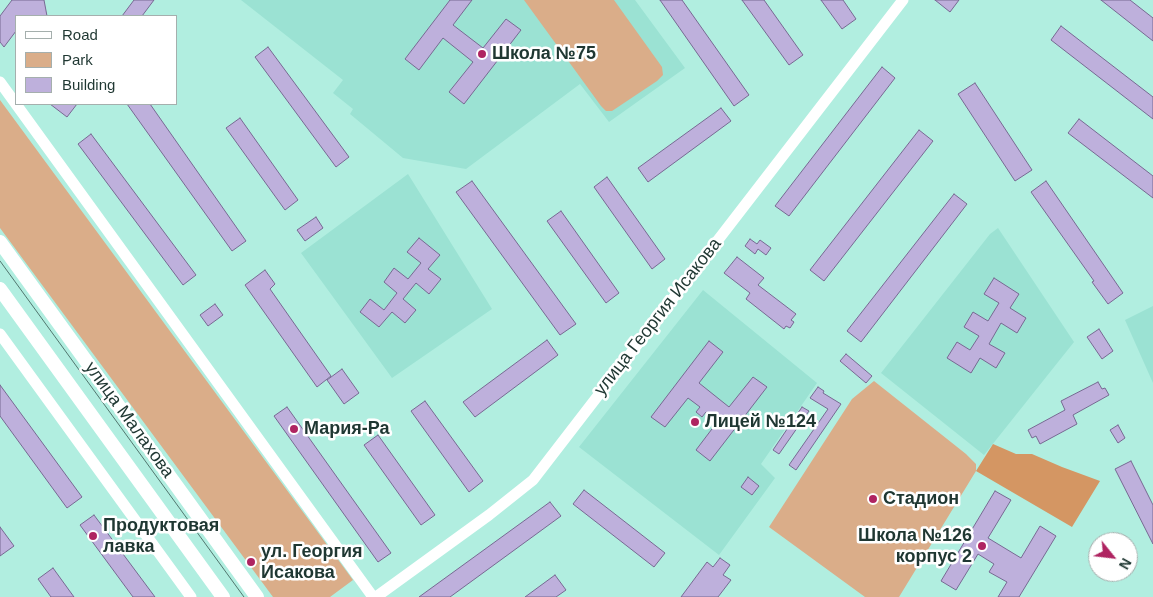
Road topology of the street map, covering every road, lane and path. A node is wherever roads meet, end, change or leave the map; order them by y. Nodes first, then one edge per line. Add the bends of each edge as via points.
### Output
1 (903, 0) edge
2 (0, 82) edge
3 (15, 103) edge
4 (17, 105) edge
5 (0, 242) edge
6 (0, 290) edge
7 (0, 334) edge
8 (191, 597) edge
9 (223, 597) edge
10 (257, 597) edge
11 (374, 597) edge

1 - 11 street, улица Георгия Исакова via 533,480
2 - 3 street
4 - 11 street
5 - 10 main road, улица Малахова
6 - 9 main road, улица Малахова
7 - 8 street

